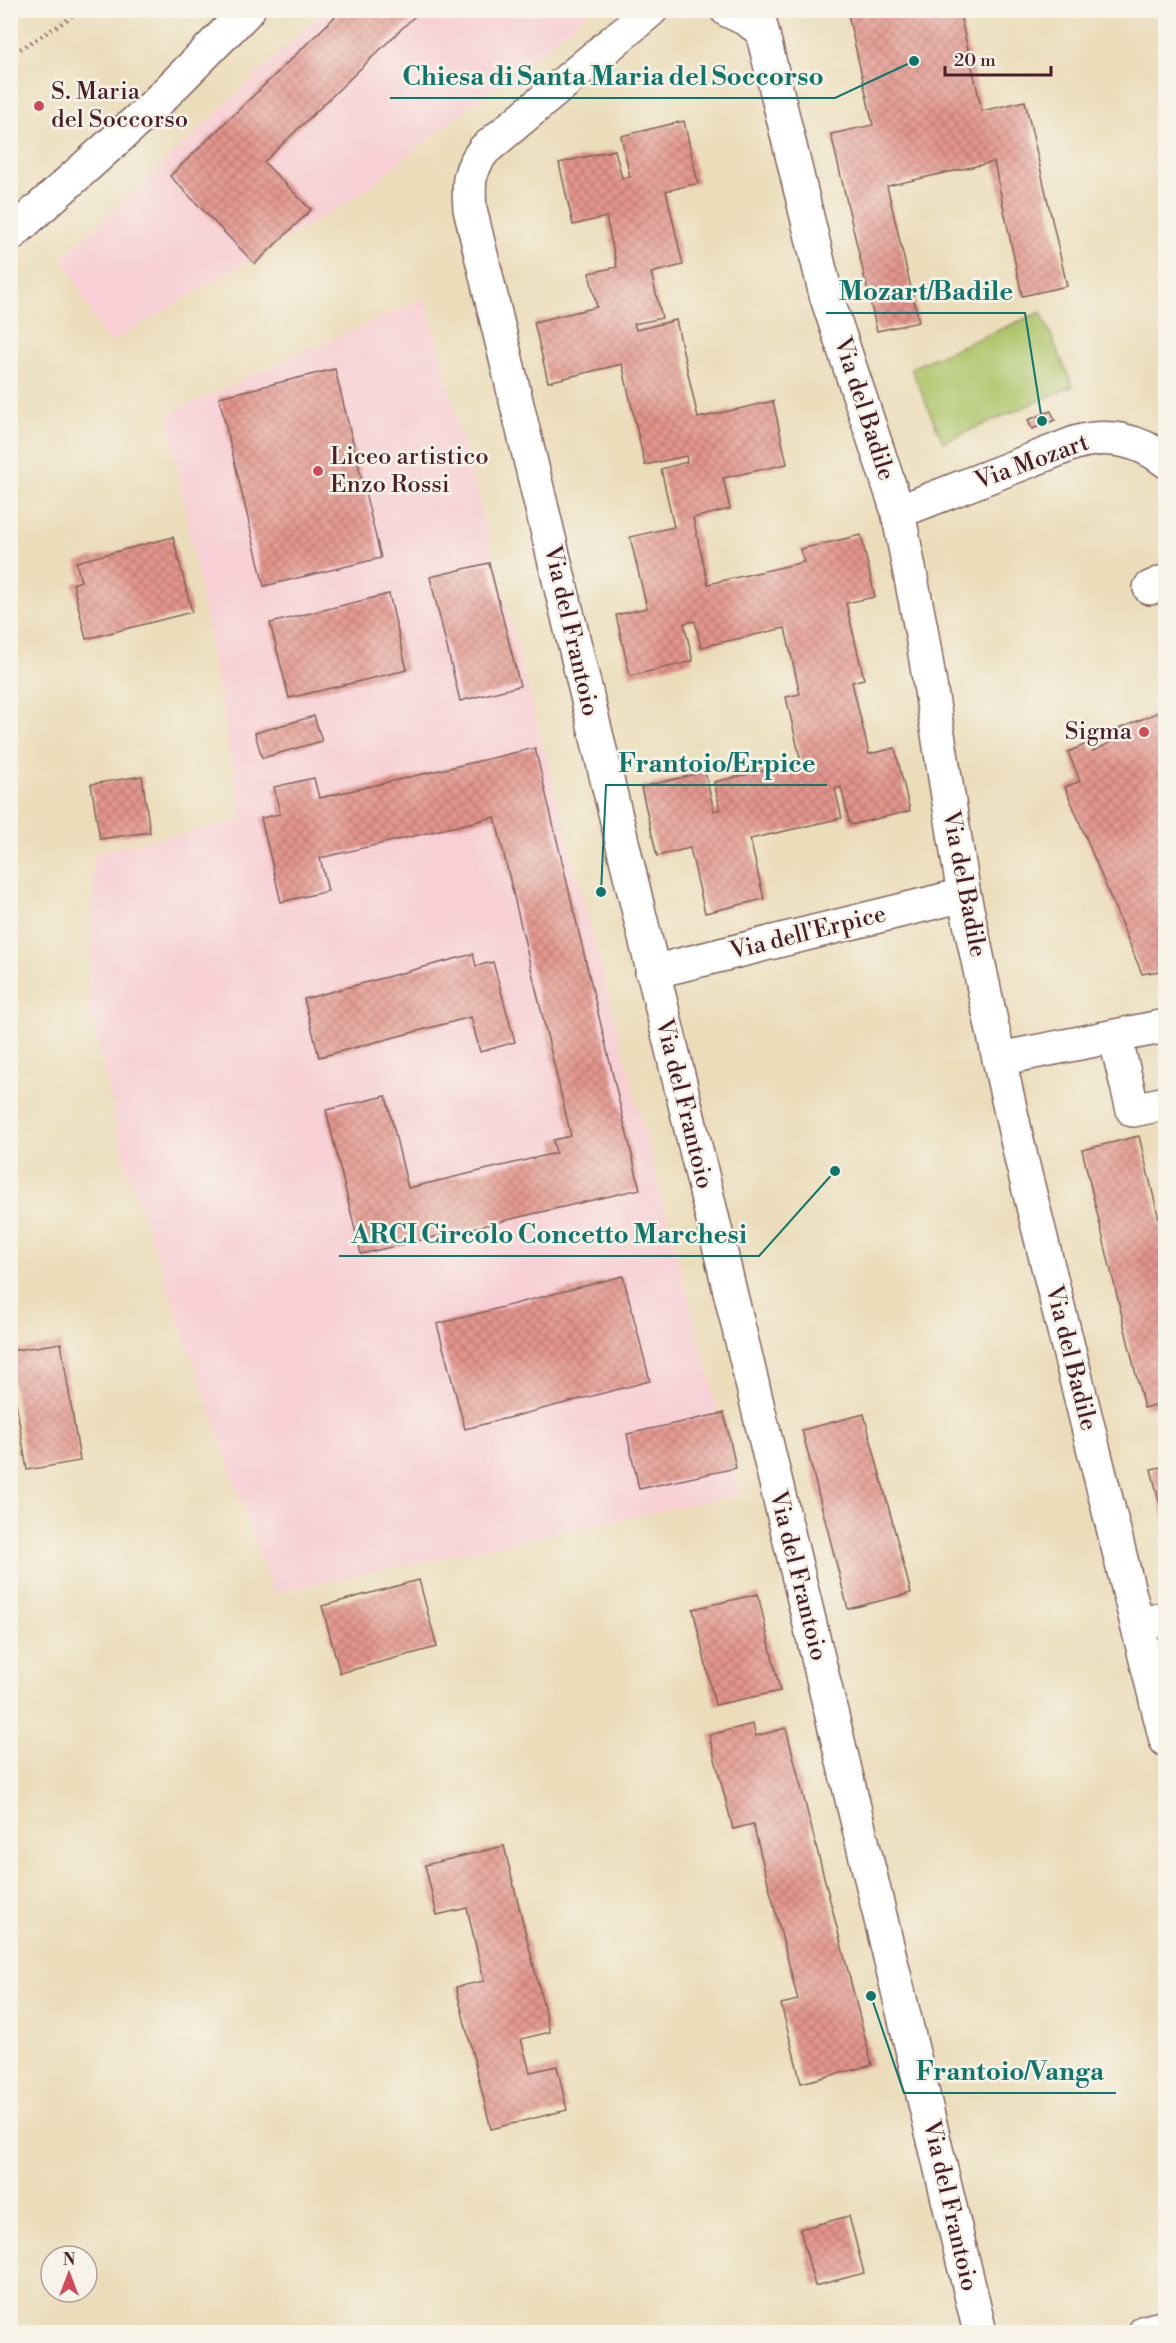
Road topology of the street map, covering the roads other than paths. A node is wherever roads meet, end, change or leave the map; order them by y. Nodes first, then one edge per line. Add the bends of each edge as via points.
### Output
1 (248, 10) edge
2 (727, 10) edge
3 (649, 12) edge
4 (759, 20) edge
5 (10, 235) edge
6 (1166, 460) edge
7 (898, 512) junction
8 (964, 895) junction
9 (652, 972) junction
10 (1166, 1026) edge
11 (1115, 1036) junction
12 (999, 1059) junction
13 (1166, 1103) edge
14 (1151, 1621) edge
15 (1166, 1740) edge
16 (1166, 2327) edge
17 (978, 2332) edge
18 (1145, 2332) edge

1 - 5 street via 149,110
2 - 4 street
3 - 9 street, Via del Frantoio via 484,150 469,178 469,194
4 - 7 street, Via del Badile via 826,295
6 - 7 street, Via Mozart via 1132,443 1093,438
7 - 8 street, Via del Badile
8 - 9 street, Via dell'Erpice
8 - 12 street, Via del Badile
9 - 17 street, Via del Frantoio
10 - 11 street
11 - 12 street
11 - 13 street via 1133,1110
12 - 14 street, Via del Badile via 1022,1162
14 - 15 street, Via del Badile
16 - 18 street

